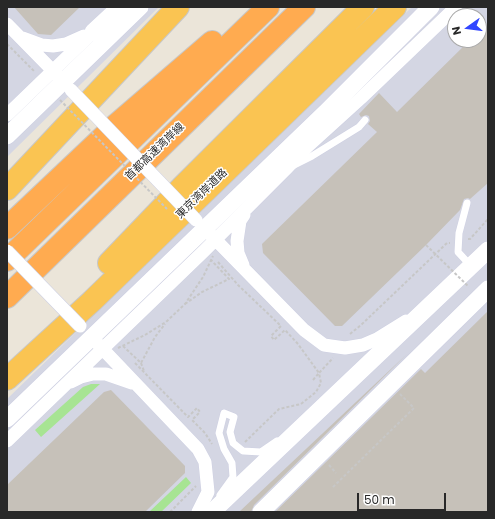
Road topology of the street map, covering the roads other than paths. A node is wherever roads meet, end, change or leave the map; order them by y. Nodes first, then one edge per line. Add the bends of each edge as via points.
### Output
1 (120, 7) edge
2 (140, 7) edge
3 (178, 7) edge
4 (248, 7) edge
5 (268, 7) edge
6 (304, 7) edge
7 (363, 7) edge
8 (395, 7) edge
9 (431, 7) edge
10 (456, 7) edge
11 (7, 24) edge
12 (93, 32) junction
13 (18, 35) junction
14 (62, 81) junction
15 (7, 115) edge
16 (365, 120) dead end
17 (7, 136) edge
18 (285, 170) junction
19 (7, 188) edge
20 (467, 203) dead end
21 (247, 208) junction
22 (7, 228) edge
23 (205, 229) junction
24 (488, 250) edge
25 (7, 251) edge
26 (7, 260) edge
27 (471, 266) junction
28 (244, 268) junction
29 (25, 279) junction
30 (488, 289) edge
31 (7, 297) edge
32 (426, 308) junction
33 (7, 309) edge
34 (91, 337) junction
35 (32, 355) junction
36 (7, 379) edge
37 (64, 385) junction
38 (138, 385) junction
39 (312, 417) junction
40 (7, 419) edge
41 (7, 441) edge
42 (198, 512) edge
43 (212, 512) edge
44 (260, 512) edge

1 - 12 street
2 - 14 street
3 - 19 highway
4 - 22 highway via 202,51 117,124
5 - 26 highway
6 - 29 highway, 首都高速湾岸線
7 - 35 highway via 81,293 49,329
8 - 35 highway, 東京湾岸道路 via 92,301
9 - 23 street
10 - 18 street via 306,147
11 - 13 street
12 - 13 street via 66,44 53,46 42,45
12 - 14 street
13 - 14 street
14 - 15 street
14 - 17 street
14 - 23 street, bridge
16 - 18 lane via 359,127
18 - 21 street
20 - 27 lane via 459,233 458,252
21 - 23 street
21 - 28 street via 240,221 237,241 238,254
23 - 28 street
23 - 34 street
24 - 27 street
25 - 34 street, bridge
27 - 32 street
28 - 32 street via 304,330 324,345 345,348 363,345
29 - 31 highway, 首都高速湾岸線
29 - 33 highway
30 - 44 street, bridge
32 - 39 street
34 - 37 street
34 - 38 street
34 - 40 street
35 - 36 highway, 東京湾岸道路
37 - 38 street via 93,374 106,374
37 - 41 street
38 - 42 street via 198,449 205,462 208,492
39 - 43 street
39 - 43 lane via 260,452 243,451 233,443 230,432 234,416 224,413 219,433 232,463 233,477 216,500

